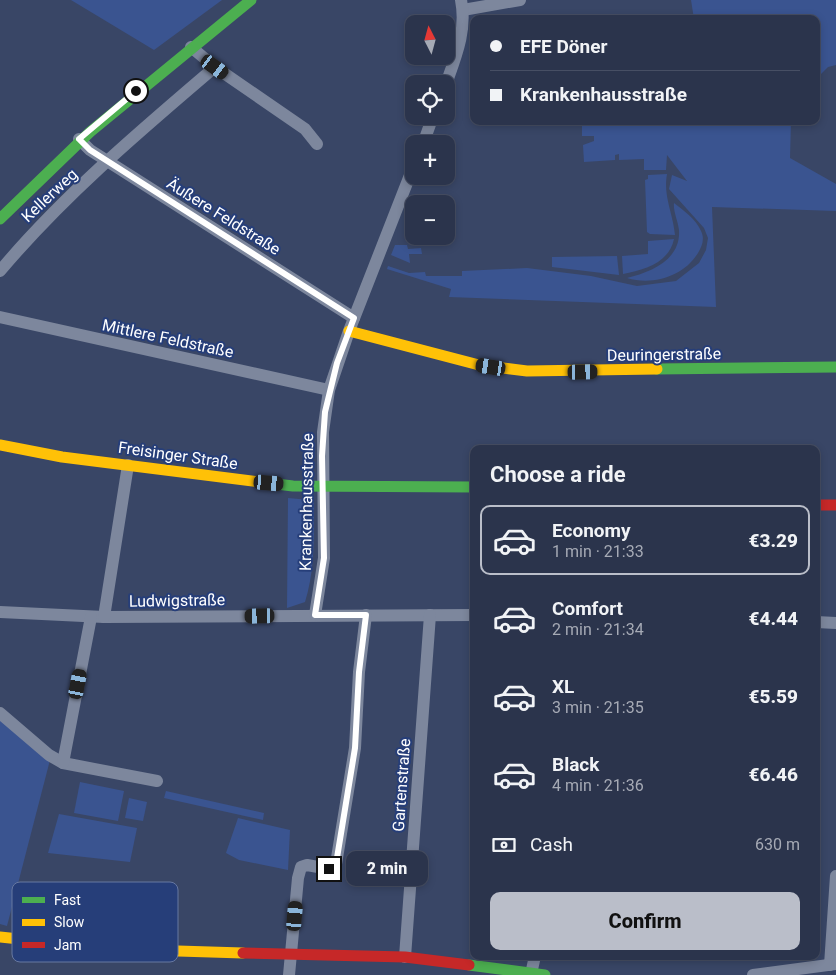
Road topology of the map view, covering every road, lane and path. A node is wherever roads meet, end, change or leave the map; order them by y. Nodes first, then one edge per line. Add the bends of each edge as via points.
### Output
1 (251, 0) edge
2 (520, 0) edge
3 (462, 5) edge
4 (191, 47) junction
5 (215, 67) junction
6 (449, 75) edge
7 (79, 139) junction
8 (318, 144) dead end
9 (109, 161) junction
10 (406, 185) edge
11 (0, 219) edge
12 (0, 271) edge
13 (0, 317) edge
14 (354, 318) junction
15 (349, 331) junction
16 (836, 367) edge
17 (329, 390) junction
18 (0, 445) edge
19 (128, 465) junction
20 (324, 486) junction
21 (470, 487) edge
22 (820, 505) edge
23 (836, 505) edge
24 (0, 612) edge
25 (315, 615) junction
26 (366, 615) junction
27 (430, 615) junction
28 (470, 615) edge
29 (91, 617) junction
30 (104, 617) junction
31 (820, 622) edge
32 (836, 623) edge
33 (0, 713) edge
34 (62, 763) junction
35 (157, 781) dead end
36 (836, 876) edge
37 (178, 950) edge
38 (292, 953) junction
39 (405, 957) junction
40 (534, 960) edge
41 (833, 965) edge
42 (465, 969) edge
43 (531, 974) edge
44 (289, 975) edge
45 (545, 975) edge
46 (753, 975) edge

1 - 4 street
2 - 3 street
3 - 6 street via 460,45
4 - 5 street
4 - 7 street
5 - 8 street via 305,129
5 - 9 street, Kellerweg
7 - 9 street, Äußere Feldstraße
7 - 11 street
9 - 12 street, Kellerweg via 28,238
9 - 14 street, Äußere Feldstraße
10 - 14 street, Krankenhausstraße
13 - 17 street, Mittlere Feldstraße
14 - 15 street, Krankenhausstraße
15 - 16 street, Deuringerstraße via 479,365 527,371
15 - 17 street, Krankenhausstraße
17 - 20 street, Krankenhausstraße via 323,432
18 - 19 street, Freisinger Straße
19 - 20 street, Freisinger Straße via 254,482
19 - 30 street
20 - 21 street, Freisinger Straße
20 - 25 street, Krankenhausstraße via 324,558
22 - 23 street
24 - 29 street, Ludwigstraße
25 - 26 street, Ludwigstraße
25 - 30 street, Ludwigstraße
26 - 27 street, Ludwigstraße
26 - 38 street via 355,748 336,864 329,869 301,867
27 - 28 street, Ludwigstraße
27 - 39 street, Gartenstraße
29 - 30 street, Ludwigstraße
29 - 34 street
31 - 32 street
33 - 34 street
34 - 35 street
36 - 41 street
37 - 38 street
38 - 39 street
38 - 44 street
39 - 42 street
40 - 43 street
41 - 46 street
42 - 43 street
43 - 45 street

